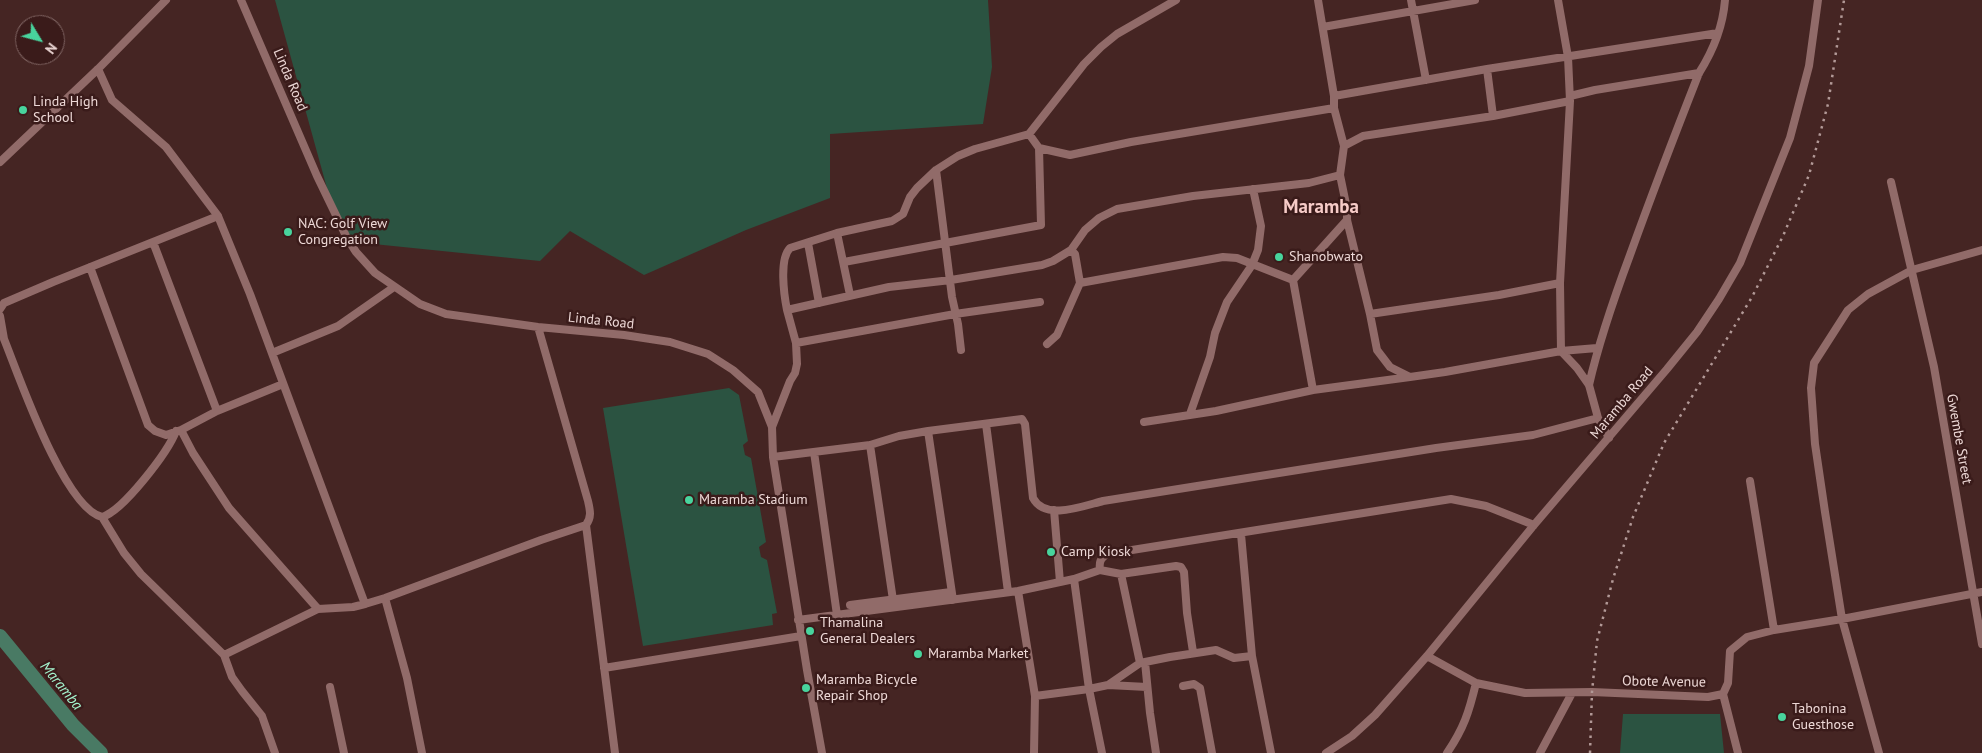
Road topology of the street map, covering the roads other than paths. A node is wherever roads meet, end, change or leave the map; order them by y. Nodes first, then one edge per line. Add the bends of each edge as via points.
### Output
1 (166, 0) edge
2 (241, 0) edge
3 (1176, 0) edge
4 (1318, 0) edge
5 (1411, 0) edge
6 (1475, 0) edge
7 (1558, 0) edge
8 (1725, 0) edge
9 (1818, 0) edge
10 (1413, 10) junction
11 (1322, 27) junction
12 (1718, 33) junction
13 (1568, 57) junction
14 (98, 69) junction
15 (1487, 69) junction
16 (1699, 73) junction
17 (1426, 80) junction
18 (1334, 96) junction
19 (1570, 98) junction
20 (1334, 108) junction
21 (1493, 116) junction
22 (1028, 134) junction
23 (1344, 146) junction
24 (1039, 148) junction
25 (0, 162) edge
26 (936, 170) junction
27 (1340, 175) junction
28 (1891, 182) dead end
29 (1253, 189) junction
30 (218, 216) junction
31 (1347, 220) junction
32 (837, 233) junction
33 (153, 242) junction
34 (808, 243) junction
35 (945, 244) junction
36 (1071, 250) junction
37 (1982, 250) edge
38 (844, 262) junction
39 (1252, 265) junction
40 (90, 267) junction
41 (1912, 270) junction
42 (950, 280) junction
43 (1293, 280) junction
44 (1080, 282) junction
45 (1560, 283) junction
46 (394, 287) junction
47 (850, 295) junction
48 (1040, 302) dead end
49 (819, 303) junction
50 (0, 309) edge
51 (788, 310) junction
52 (955, 314) junction
53 (1370, 314) junction
54 (0, 316) edge
55 (538, 327) junction
56 (796, 343) junction
57 (1048, 344) dead end
58 (1597, 348) junction
59 (961, 350) dead end
60 (1561, 351) junction
61 (272, 353) junction
62 (1410, 377) junction
63 (283, 384) junction
64 (1589, 385) junction
65 (1313, 390) junction
66 (217, 411) junction
67 (1190, 414) junction
68 (1598, 418) junction
69 (1144, 422) dead end
70 (986, 424) junction
71 (772, 426) junction
72 (179, 431) junction
73 (928, 431) junction
74 (1609, 438) junction
75 (870, 445) junction
76 (814, 452) junction
77 (773, 457) junction
78 (1750, 481) dead end
79 (1054, 510) junction
80 (102, 517) junction
81 (586, 525) junction
82 (1534, 525) junction
83 (1241, 534) junction
84 (1100, 570) junction
85 (1121, 574) junction
86 (1074, 579) junction
87 (1060, 582) junction
88 (1018, 591) junction
89 (1008, 592) junction
90 (1978, 592) edge
91 (952, 596) junction
92 (385, 598) junction
93 (893, 600) junction
94 (365, 604) junction
95 (850, 605) dead end
96 (318, 609) junction
97 (838, 615) junction
98 (1842, 619) junction
99 (798, 620) junction
100 (1774, 630) junction
101 (801, 636) junction
102 (1982, 644) edge
103 (1193, 652) junction
104 (224, 655) junction
105 (1252, 656) junction
106 (1427, 656) junction
107 (1143, 662) junction
108 (604, 668) junction
109 (1476, 683) junction
110 (1108, 685) junction
111 (1183, 686) dead end
112 (330, 687) dead end
113 (1147, 687) junction
114 (1089, 689) junction
115 (1572, 693) junction
116 (1723, 694) junction
117 (1035, 696) junction
118 (1329, 752) edge
119 (275, 753) edge
120 (344, 753) edge
121 (422, 753) edge
122 (615, 753) edge
123 (822, 753) edge
124 (1034, 753) edge
125 (1102, 753) edge
126 (1156, 753) edge
127 (1212, 753) edge
128 (1271, 753) edge
129 (1447, 753) edge
130 (1540, 753) edge
131 (1738, 753) edge
132 (1879, 753) edge

1 - 14 street
2 - 46 street, Linda Road via 347,238 364,262
3 - 22 street via 1117,34 1101,47
4 - 11 street
5 - 10 street
6 - 10 street
7 - 13 street
8 - 12 street
9 - 74 street, Maramba Road via 1809,66 1790,138 1740,263 1697,332
10 - 11 street
10 - 17 street
11 - 18 street
12 - 13 street
12 - 16 street via 1709,58
13 - 15 street
13 - 19 street
14 - 25 street
14 - 30 street via 112,100 166,147
15 - 17 street
15 - 21 street
16 - 19 street
16 - 58 street
17 - 18 street
18 - 20 street
19 - 21 street
19 - 45 street
20 - 23 street
20 - 24 street via 1132,142 1070,156
21 - 23 street via 1369,134
22 - 24 street
22 - 26 street via 975,149
23 - 27 street
24 - 35 street via 1041,225
26 - 32 street via 910,197 901,216 892,221
26 - 35 street
27 - 29 street via 1309,184
27 - 31 street
28 - 41 street, Gwembe Street
29 - 36 street via 1117,209 1085,230
29 - 39 street via 1261,226
30 - 33 street
30 - 61 street
31 - 43 street
31 - 53 street
32 - 34 street
32 - 38 street
33 - 40 street
33 - 66 street
34 - 49 street
34 - 51 street via 790,248 785,256 784,285
35 - 38 street
35 - 42 street
36 - 42 street via 1042,265
36 - 44 street via 1075,254
37 - 41 street
38 - 47 street
39 - 43 street
39 - 44 street via 1223,256
39 - 67 street via 1227,302
40 - 50 street via 4,303
40 - 72 street via 148,425 166,435
41 - 90 street, Gwembe Street
41 - 98 street via 1868,294 1848,310 1814,363 1811,388 1815,444
42 - 47 street
42 - 52 street
43 - 65 street
44 - 57 street via 1057,335
45 - 53 street
45 - 60 street
46 - 55 street, Linda Road via 420,304 446,314
46 - 61 street via 338,326
47 - 49 street
48 - 52 street
49 - 51 street
51 - 56 street
52 - 56 street
52 - 59 street
53 - 62 street via 1377,350 1390,367
54 - 80 street via 4,339 58,468 86,509
55 - 71 street, Linda Road via 670,342 698,350 721,361 752,385 762,398
55 - 81 street via 588,501 591,514
56 - 71 street via 795,373
58 - 60 street
58 - 64 street
60 - 62 street
60 - 64 street
61 - 63 street
62 - 65 street
63 - 66 street
63 - 94 street
64 - 68 street
65 - 67 street
66 - 72 street
67 - 69 street
68 - 74 street
68 - 79 street via 1533,435
70 - 73 street
70 - 79 street via 1022,419 1033,498 1042,508
70 - 89 street
71 - 77 street, Linda Road
72 - 80 street via 162,457 119,507
72 - 96 street via 229,508
73 - 75 street
73 - 91 street
74 - 82 street, Maramba Road
75 - 76 street
75 - 93 street
76 - 77 street
76 - 97 street
77 - 99 street, Linda Road
78 - 100 street
79 - 87 street
80 - 104 street via 141,574
81 - 92 street
81 - 108 street
82 - 83 street via 1486,506 1452,499
82 - 106 street, Maramba Road
83 - 84 street via 1107,554 1099,563
83 - 105 street
84 - 85 street
84 - 86 street
85 - 103 street via 1182,567
85 - 107 street
86 - 87 street
86 - 114 street
87 - 88 street
88 - 89 street
88 - 117 street
89 - 91 street
90 - 98 street, Obote Avenue
90 - 102 street, Gwembe Street
91 - 93 street
91 - 97 street
92 - 94 street
92 - 121 street via 408,678
93 - 95 street
94 - 96 street
96 - 104 street
97 - 99 street
98 - 100 street, Obote Avenue
98 - 132 street
99 - 101 street, Linda Road
100 - 116 street, Obote Avenue via 1748,637 1730,651 1728,683
101 - 108 street
101 - 123 street, Linda Road
103 - 105 street via 1216,650 1234,658
103 - 107 street
104 - 119 street via 232,677 262,716
105 - 128 street
106 - 109 street, Obote Avenue
106 - 118 street, Maramba Road via 1375,716
107 - 110 street
107 - 113 street
108 - 122 street
109 - 115 street, Obote Avenue via 1525,693
109 - 129 street via 1468,715
110 - 113 street
110 - 114 street
111 - 127 street via 1194,684 1200,688
112 - 120 street
113 - 126 street
114 - 117 street
114 - 125 street
115 - 116 street, Obote Avenue via 1708,697
115 - 130 street
116 - 131 street
117 - 124 street

